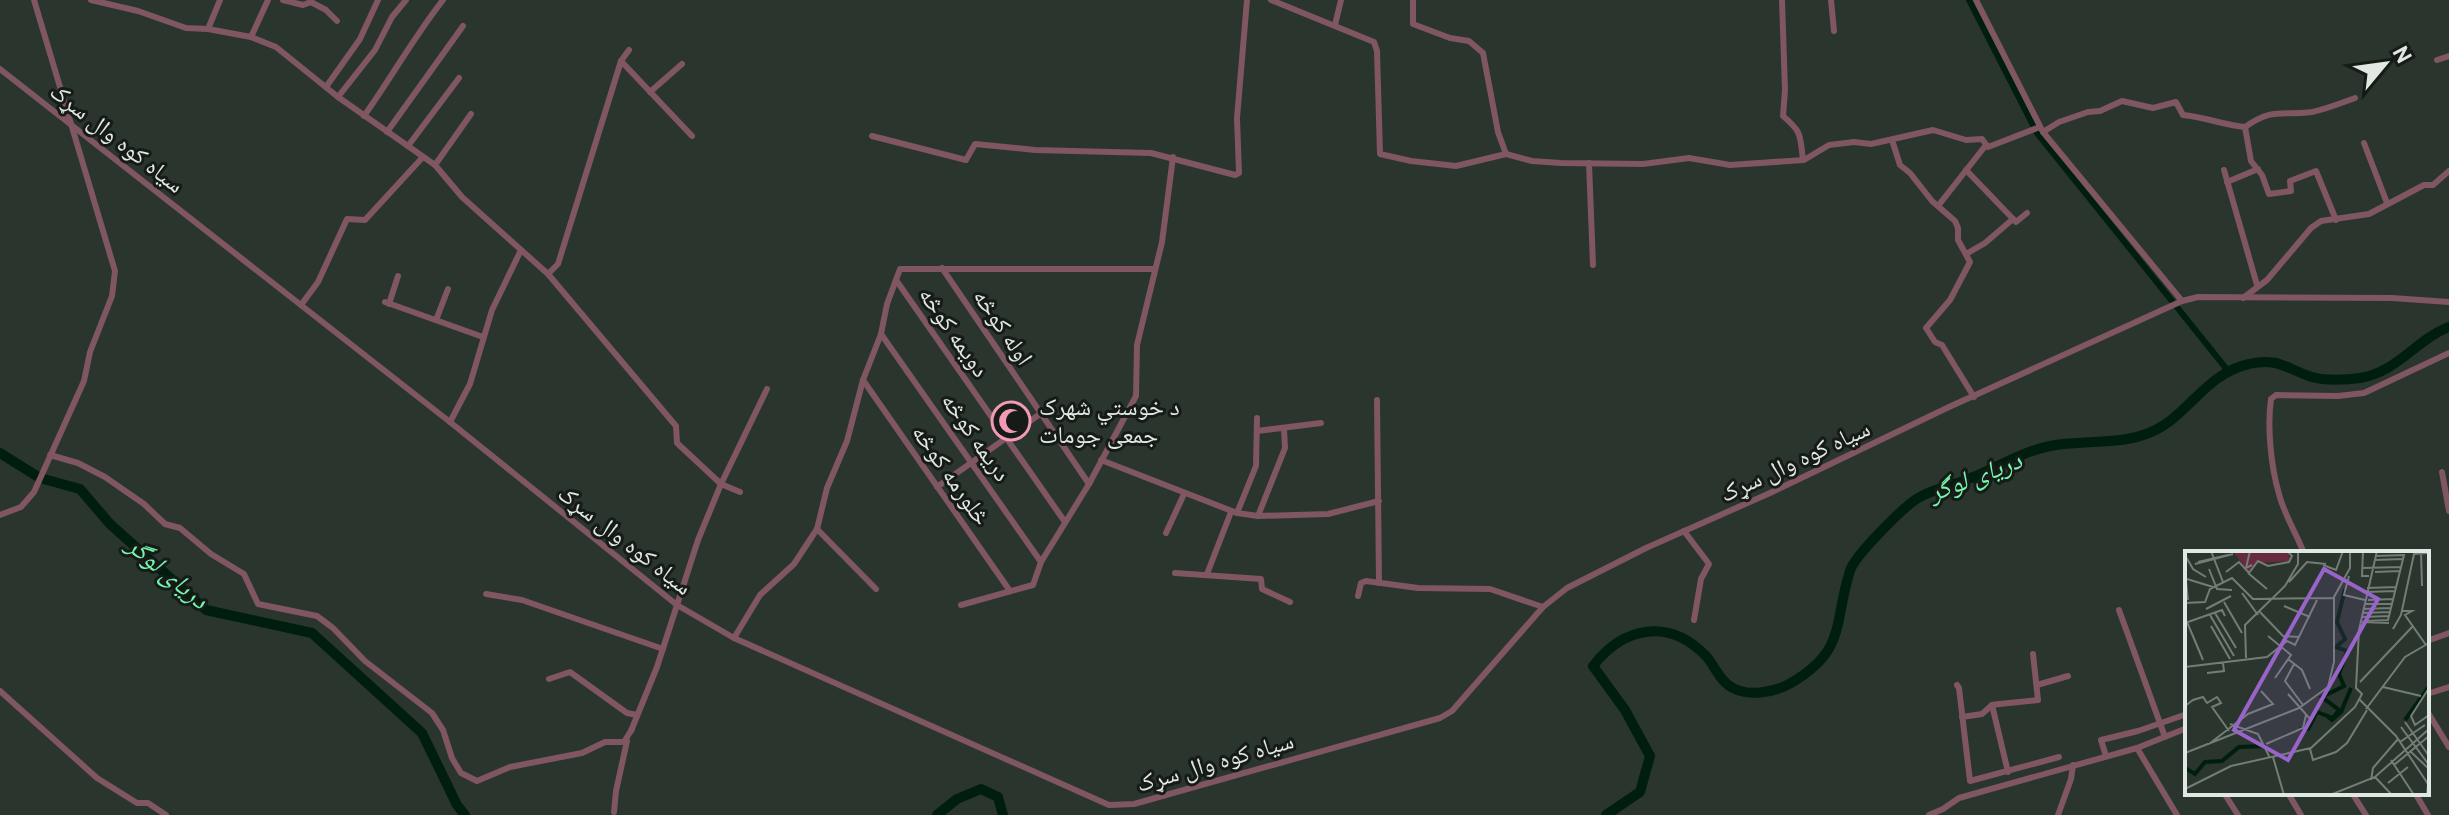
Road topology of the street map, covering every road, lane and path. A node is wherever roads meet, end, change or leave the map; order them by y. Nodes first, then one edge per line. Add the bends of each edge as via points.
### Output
1 (34, 0) edge
2 (91, 0) edge
3 (220, 0) edge
4 (268, 0) edge
5 (283, 0) edge
6 (378, 0) edge
7 (406, 0) edge
8 (443, 0) edge
9 (1247, 0) edge
10 (1271, 0) edge
11 (1341, 0) edge
12 (1413, 0) edge
13 (1782, 0) edge
14 (1831, 0) edge
15 (1976, 0) edge
16 (337, 21) dead end
17 (1335, 25) junction
18 (463, 26) dead end
19 (208, 29) junction
20 (1834, 31) dead end
21 (251, 37) junction
22 (629, 50) dead end
23 (2449, 56) edge
24 (2437, 60) dead end
25 (621, 61) junction
26 (682, 64) dead end
27 (0, 69) edge
28 (459, 78) dead end
29 (326, 87) junction
30 (650, 92) junction
31 (338, 97) junction
32 (2355, 98) dead end
33 (471, 114) dead end
34 (364, 116) junction
35 (73, 125) junction
36 (2245, 127) junction
37 (2038, 129) junction
38 (387, 132) junction
39 (692, 136) dead end
40 (872, 136) dead end
41 (1892, 140) junction
42 (2364, 143) dead end
43 (1986, 145) junction
44 (408, 146) junction
45 (1506, 154) junction
46 (1173, 157) junction
47 (422, 158) junction
48 (1803, 160) junction
49 (1589, 163) junction
50 (435, 165) junction
51 (2258, 169) junction
52 (1966, 170) junction
53 (2224, 170) dead end
54 (2449, 171) edge
55 (2227, 182) junction
56 (2387, 203) junction
57 (1938, 206) junction
58 (2027, 213) dead end
59 (2013, 219) junction
60 (2336, 220) junction
61 (521, 250) junction
62 (1966, 254) junction
63 (1593, 265) dead end
64 (942, 268) junction
65 (1155, 269) junction
66 (548, 274) junction
67 (398, 276) dead end
68 (896, 280) junction
69 (2257, 285) junction
70 (448, 289) dead end
71 (2243, 298) junction
72 (2449, 302) edge
73 (2178, 303) junction
74 (301, 305) junction
75 (436, 320) junction
76 (881, 334) junction
77 (483, 337) junction
78 (2449, 353) edge
79 (863, 380) junction
80 (767, 389) dead end
81 (1974, 397) junction
82 (1377, 400) dead end
83 (1040, 414) junction
84 (1257, 418) dead end
85 (450, 422) junction
86 (1321, 423) dead end
87 (1284, 429) junction
88 (1257, 431) junction
89 (1006, 438) junction
90 (50, 455) junction
91 (1101, 460) junction
92 (971, 462) junction
93 (2442, 472) dead end
94 (721, 484) junction
95 (1089, 484) junction
96 (937, 487) junction
97 (740, 492) dead end
98 (1184, 494) junction
99 (1379, 501) junction
100 (2449, 511) edge
101 (1234, 512) junction
102 (0, 515) edge
103 (1258, 516) junction
104 (1065, 522) junction
105 (817, 529) junction
106 (1684, 531) junction
107 (1166, 533) dead end
108 (2303, 551) edge
109 (1041, 562) junction
110 (1175, 573) dead end
111 (1207, 574) junction
112 (1379, 583) junction
113 (876, 589) dead end
114 (1010, 591) junction
115 (486, 594) dead end
116 (1358, 596) dead end
117 (1290, 602) dead end
118 (677, 605) junction
119 (961, 605) dead end
120 (1543, 607) junction
121 (2119, 610) dead end
122 (1694, 620) dead end
123 (734, 638) junction
124 (663, 649) junction
125 (2033, 654) dead end
126 (2068, 676) dead end
127 (549, 679) dead end
128 (1957, 685) dead end
129 (2037, 685) junction
130 (2449, 687) edge
131 (0, 691) edge
132 (2429, 693) edge
133 (1992, 705) junction
134 (2429, 714) edge
135 (637, 715) junction
136 (2185, 715) edge
137 (1962, 717) junction
138 (2160, 724) junction
139 (632, 729) junction
140 (2185, 730) edge
141 (2165, 737) junction
142 (2449, 747) edge
143 (2137, 748) junction
144 (2106, 756) junction
145 (2059, 757) dead end
146 (2073, 765) junction
147 (2008, 772) junction
148 (2011, 783) junction
149 (2225, 795) edge
150 (2289, 795) edge
151 (2353, 795) edge
152 (2416, 795) edge
153 (614, 812) dead end
154 (166, 815) edge
155 (1929, 815) edge
156 (2061, 815) edge
157 (2177, 815) edge
158 (2238, 815) edge
159 (2301, 815) edge
160 (2366, 815) edge
161 (2428, 815) edge

1 - 35 street
2 - 19 street via 186,28
3 - 19 street
4 - 21 street
5 - 16 street via 311,2
6 - 29 street via 360,39
7 - 31 street
8 - 34 street
9 - 46 street via 1237,118 1239,173
10 - 17 street
11 - 17 street
12 - 45 street via 1413,24 1469,41 1483,53
13 - 48 street via 1783,116 1799,132
14 - 20 street
15 - 37 street
17 - 45 street via 1374,42 1380,154 1456,166
18 - 38 street
19 - 21 street
21 - 29 street via 276,47
22 - 25 street
23 - 24 street
25 - 30 street
25 - 66 street via 558,264
26 - 30 street
27 - 35 street, سیاه کوه وال سړک
28 - 44 street
29 - 31 street
30 - 39 street
31 - 34 street
32 - 36 street via 2315,111 2262,115
33 - 50 street
34 - 38 street
35 - 74 street, سیاه کوه وال سړک
35 - 90 street via 115,271 84,381
36 - 37 street via 2183,115 2176,102 2153,108 2122,101
36 - 51 street via 2251,161
37 - 43 street
37 - 73 street
38 - 44 street
40 - 46 street via 966,160 975,144
41 - 43 street via 1933,130 1982,139
41 - 48 street via 1829,145
41 - 57 street via 1900,165
42 - 56 street
43 - 52 street
44 - 47 street
45 - 49 street via 1532,161
46 - 65 street
47 - 50 street
47 - 74 street via 365,220 347,219 318,282
48 - 49 street
49 - 63 street
50 - 61 street
51 - 55 street
51 - 60 street via 2269,194 2291,191 2290,181 2316,171
52 - 57 street
52 - 59 street
53 - 55 street
54 - 56 street via 2433,185
55 - 69 street
56 - 60 street via 2369,214
57 - 62 street via 1955,221
58 - 59 street
59 - 62 street
60 - 69 street via 2311,228 2277,270
61 - 66 street
61 - 77 street
62 - 81 street via 1970,262 1960,285 1926,328
64 - 65 street
64 - 68 street via 902,268
64 - 83 street, اوله کوڅه
65 - 91 street via 1137,345 1136,396
66 - 94 street via 676,426 677,443
67 - 75 street via 387,303
68 - 76 street
68 - 89 street, دویمه کوڅه
69 - 71 street
70 - 75 street
71 - 72 street, سیاه کوه وال سړک
71 - 73 street, سیاه کوه وال سړک via 2198,297
73 - 81 street, سیاه کوه وال سړک
74 - 85 street, سیاه کوه وال سړک
75 - 77 street
76 - 79 street
76 - 92 street, دریمه کوڅه
77 - 85 street via 470,384
78 - 108 street via 2364,393 2271,399 2272,464 2279,497
79 - 96 street, څلورمه کوڅه
79 - 105 street
80 - 94 street
81 - 106 street, سیاه کوه وال سړک
82 - 99 street
83 - 89 street
83 - 95 street, اوله کوڅه
84 - 88 street
85 - 118 street, سیاه کوه وال سړک
86 - 87 street
87 - 88 street
87 - 103 street via 1285,448
88 - 101 street via 1256,466
89 - 92 street
89 - 104 street, دویمه کوڅه
90 - 102 street via 34,492 21,507
90 - 139 street via 105,477 165,524 180,528 244,574 258,604 317,616 333,628 365,661 432,713 461,773 477,781 510,767 582,753 605,742 624,742
91 - 95 street
91 - 98 street
92 - 96 street
92 - 109 street, دریمه کوڅه
93 - 100 street
94 - 97 street
94 - 118 street
95 - 104 street
96 - 114 street, څلورمه کوڅه
98 - 101 street
98 - 107 street
99 - 103 street via 1328,514
99 - 112 street
101 - 103 street
101 - 111 street
104 - 109 street
105 - 113 street
105 - 123 street via 794,564 760,595
106 - 120 street, سیاه کوه وال سړک via 1567,588
106 - 122 street via 1709,564
109 - 114 street via 1033,585
110 - 111 street
111 - 117 street via 1261,579 1262,589
112 - 116 street via 1361,583
112 - 120 street via 1490,589
114 - 119 street
115 - 124 street via 522,600
118 - 123 street, سیاه کوه وال سړک
118 - 124 street
120 - 123 street, سیاه کوه وال سړک via 1452,711 1440,718 1121,806 1099,803
121 - 138 street
124 - 135 street
125 - 129 street
126 - 129 street
127 - 135 street via 570,672
128 - 137 street
129 - 133 street via 2038,700
130 - 132 street
131 - 154 street via 97,778
133 - 137 street via 1982,714
133 - 147 street
134 - 142 street
135 - 139 street
136 - 138 street
137 - 147 street via 1970,781
138 - 141 street
138 - 144 street via 2101,740
139 - 153 street
140 - 141 street
141 - 143 street
143 - 144 street
143 - 157 street
144 - 146 street
145 - 147 street
146 - 148 street
146 - 156 street
147 - 148 street
148 - 155 street via 1959,798
149 - 158 street
150 - 159 street
151 - 160 street
152 - 161 street

